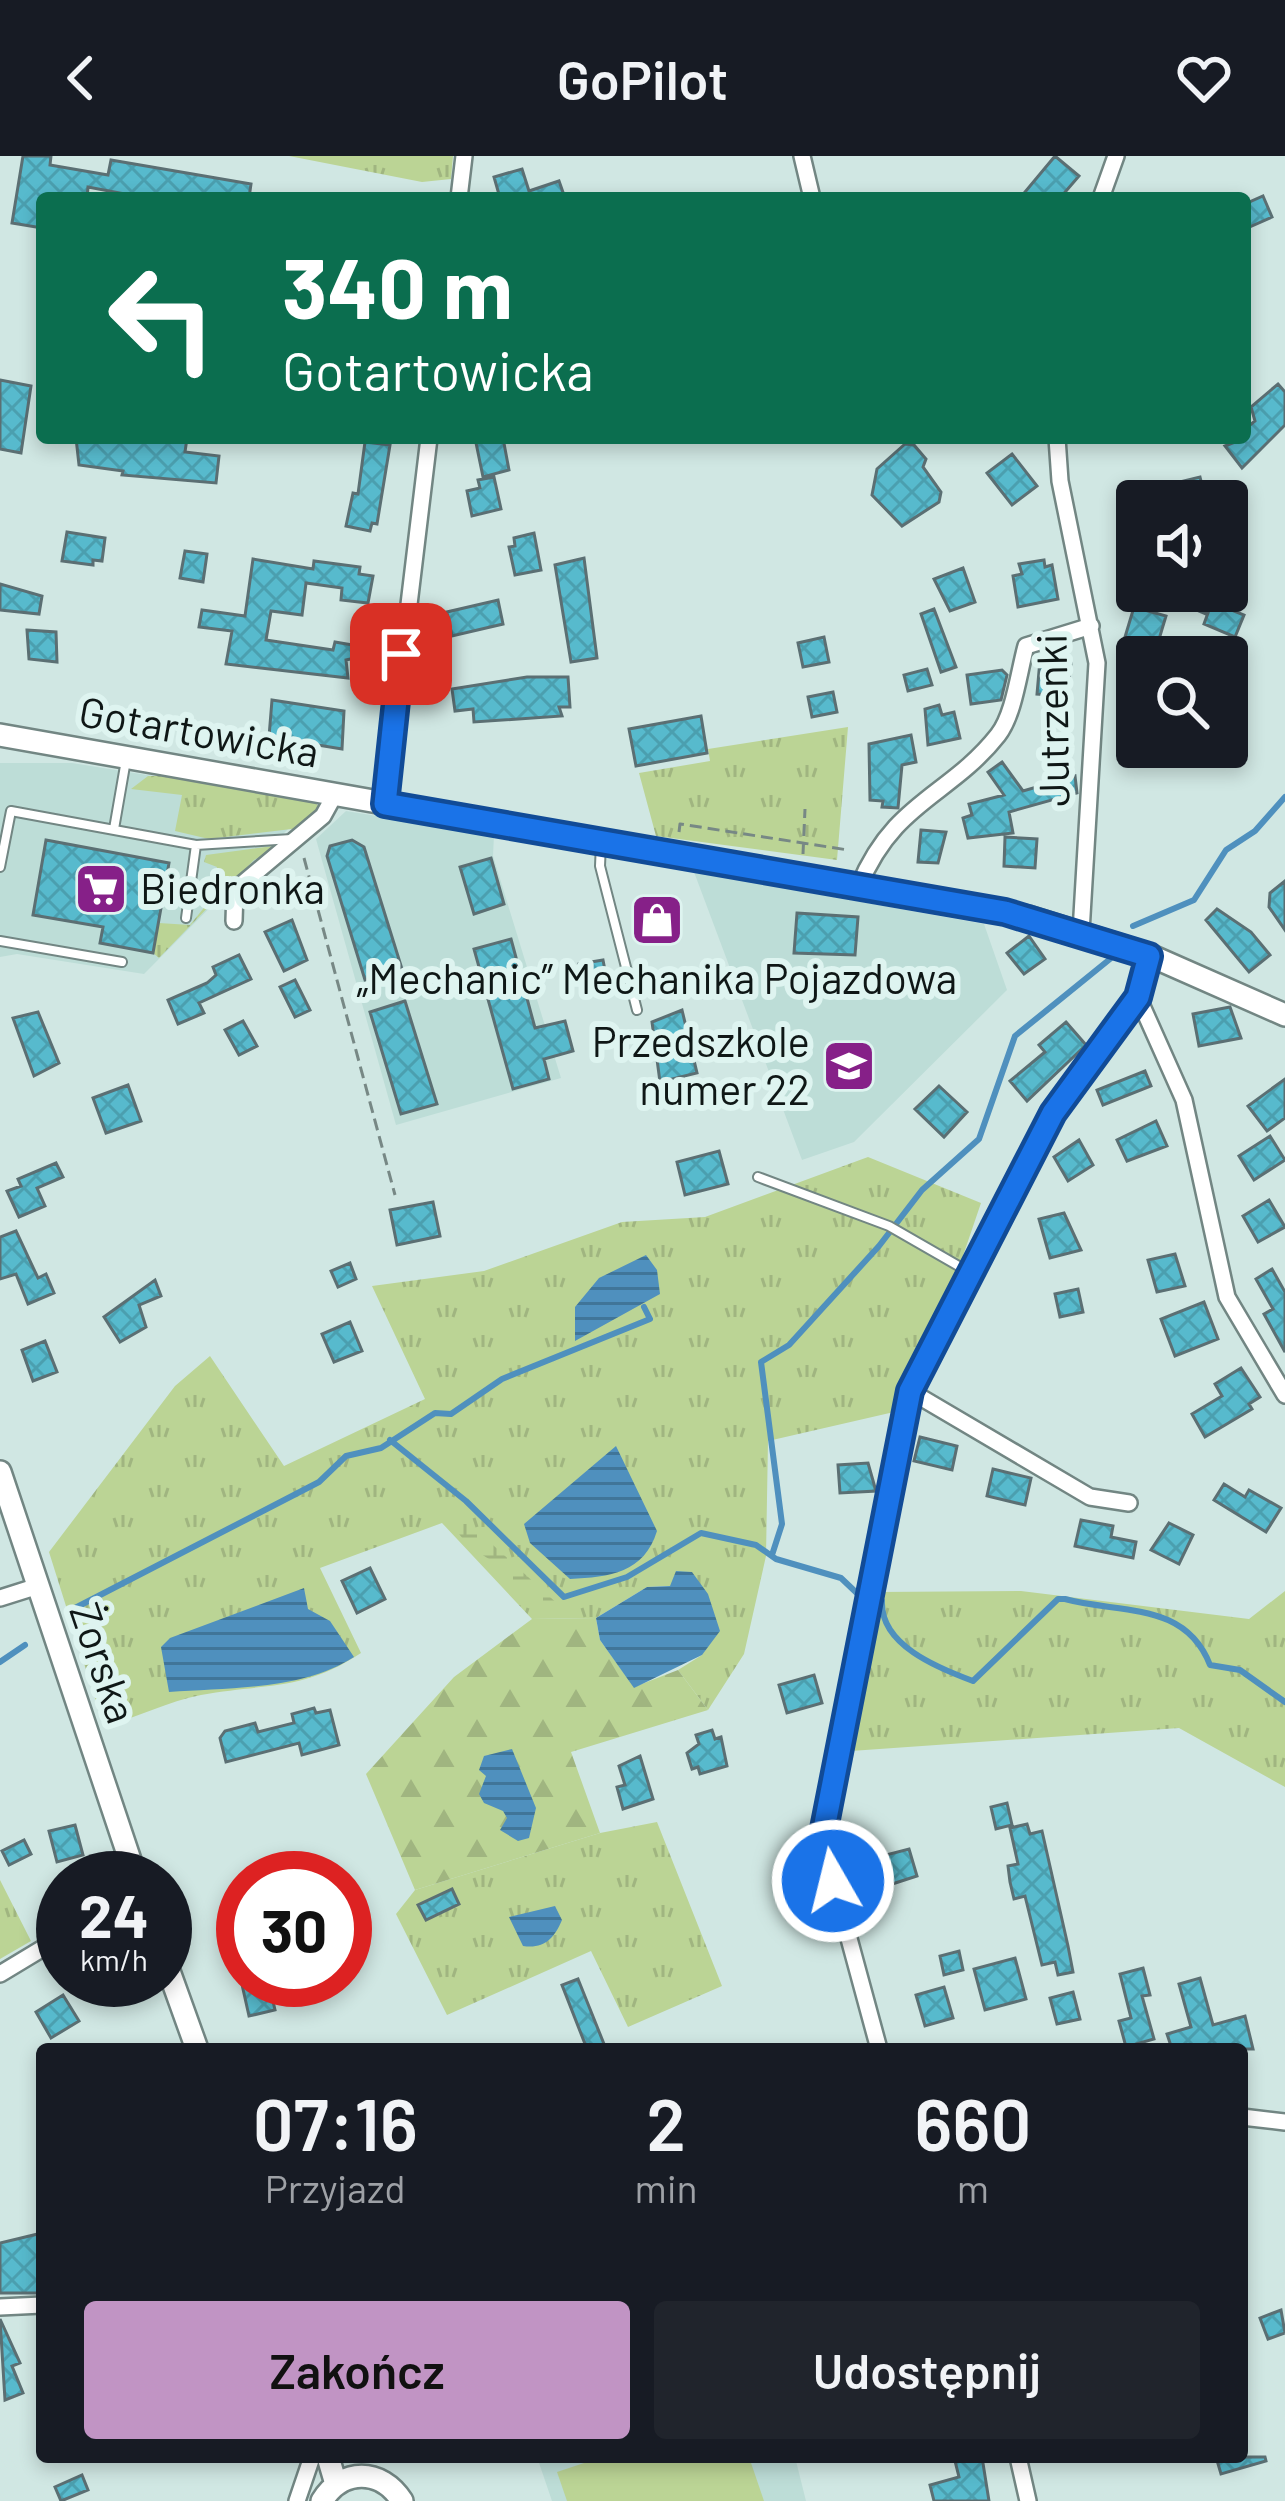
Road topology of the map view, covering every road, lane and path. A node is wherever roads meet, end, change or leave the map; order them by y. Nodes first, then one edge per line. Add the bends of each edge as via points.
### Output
1 (464, 156) edge
2 (802, 156) edge
3 (1116, 156) edge
4 (460, 192) edge
5 (811, 192) edge
6 (1104, 192) edge
7 (428, 444) edge
8 (1058, 444) edge
9 (1091, 626) junction
10 (2, 736) edge
11 (126, 759) junction
12 (334, 796) junction
13 (385, 804) junction
14 (0, 808) edge
15 (805, 808) dead end
16 (11, 811) junction
17 (114, 829) junction
18 (298, 839) junction
19 (601, 842) junction
20 (196, 845) junction
21 (804, 845) junction
22 (848, 850) dead end
23 (677, 855) junction
24 (803, 862) dead end
25 (0, 867) edge
26 (860, 886) junction
27 (186, 918) dead end
28 (234, 921) dead end
29 (1081, 932) junction
30 (0, 941) edge
31 (1149, 956) junction
32 (122, 962) dead end
33 (1138, 997) junction
34 (637, 1010) dead end
35 (1285, 1015) edge
36 (758, 1177) dead end
37 (394, 1196) dead end
38 (971, 1274) junction
39 (910, 1391) junction
40 (1285, 1396) edge
41 (0, 1472) edge
42 (1129, 1503) dead end
43 (35, 1587) junction
44 (0, 1598) edge
45 (127, 1851) edge
46 (36, 1953) edge
47 (0, 1975) edge
48 (182, 2007) edge
49 (195, 2043) edge
50 (877, 2043) edge
51 (1248, 2117) edge
52 (1285, 2122) edge
53 (0, 2306) edge
54 (36, 2306) edge
55 (315, 2463) edge
56 (319, 2463) edge
57 (1019, 2463) edge
58 (356, 2466) edge
59 (329, 2493) edge
60 (297, 2501) edge
61 (402, 2501) edge
62 (1028, 2501) edge

1 - 4 street
2 - 5 street
3 - 6 street
7 - 13 street
8 - 9 street, Jutrzenki
9 - 26 street via 1026,646 1000,733 910,808 872,856
9 - 29 street, Jutrzenki via 1097,663
10 - 11 street, Gotartowicka
11 - 12 street, Gotartowicka
11 - 17 lane
12 - 13 street, Gotartowicka
12 - 18 street
13 - 19 street, Gotartowicka
14 - 16 lane
15 - 21 path
16 - 17 lane
16 - 25 lane
17 - 20 lane
18 - 20 lane
18 - 28 street via 236,890
18 - 37 path
19 - 23 street, Gotartowicka
19 - 34 lane via 600,866
20 - 27 lane
21 - 22 path
21 - 23 path via 680,824
21 - 24 path
23 - 26 street, Gotartowicka
26 - 29 street, Gotartowicka
29 - 31 street, Gotartowicka
30 - 32 lane
31 - 33 street
31 - 35 street, Gotartowicka
33 - 38 street via 1053,1113
33 - 40 street via 1184,1100 1227,1297
36 - 38 lane via 893,1228
38 - 39 street
39 - 42 street via 1090,1497
39 - 50 street via 822,1839
41 - 43 street, Żorska
43 - 44 street
43 - 45 street, Żorska
46 - 47 street
48 - 49 street
51 - 52 street
53 - 54 street
55 - 60 street
56 - 59 street
57 - 62 street
58 - 59 street
58 - 61 street

